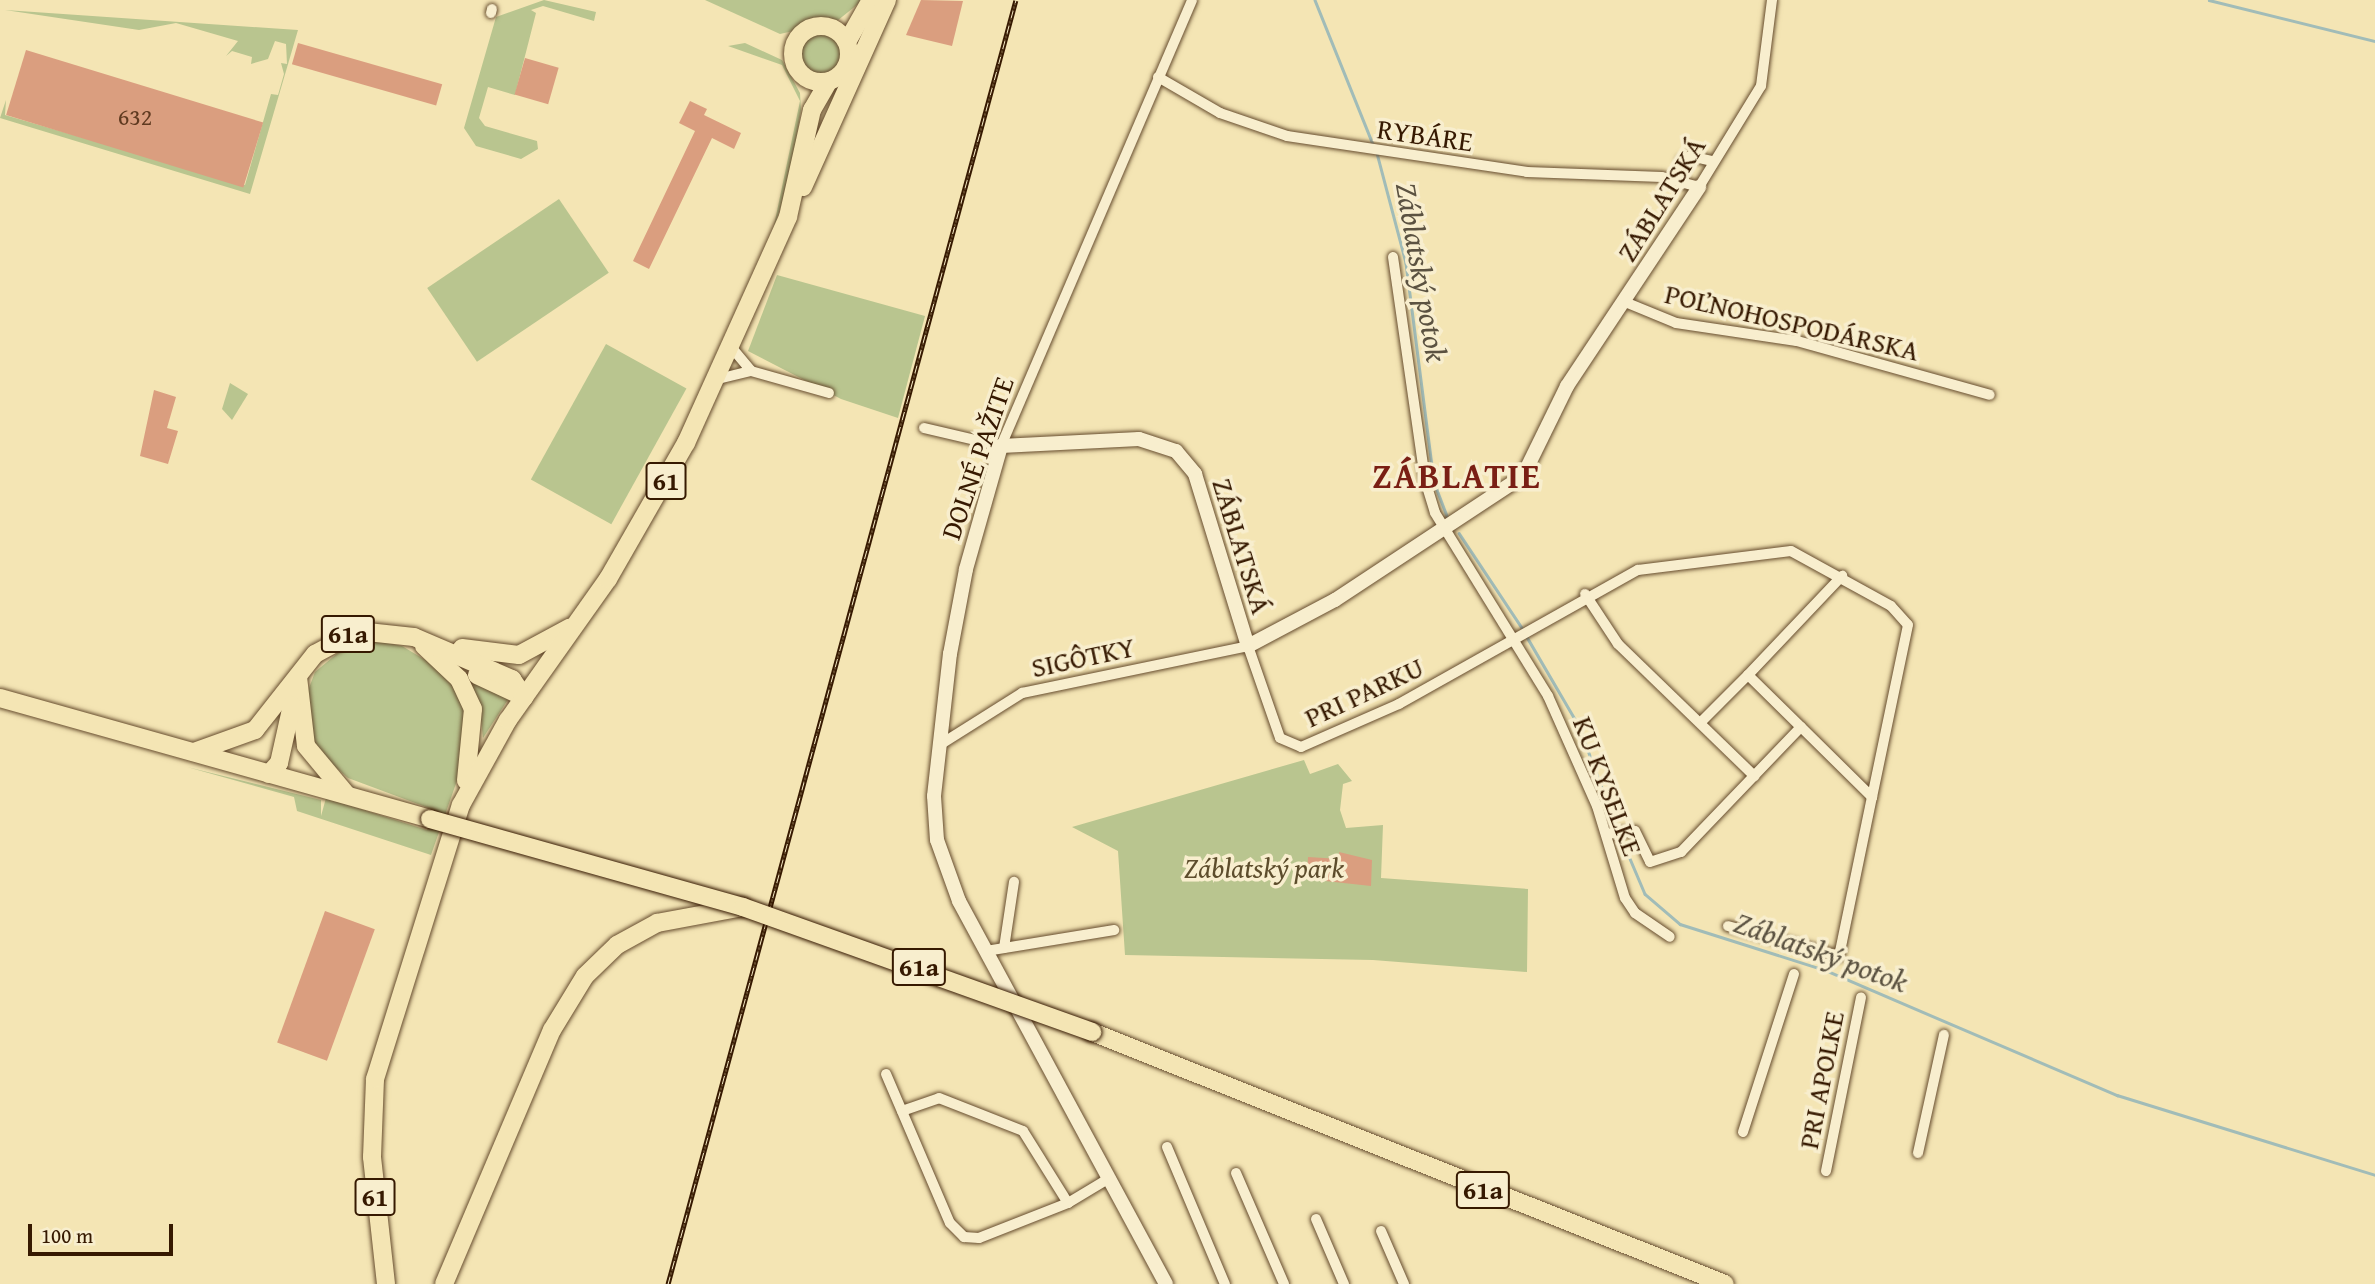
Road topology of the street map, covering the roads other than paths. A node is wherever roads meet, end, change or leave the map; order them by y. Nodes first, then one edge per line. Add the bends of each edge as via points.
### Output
1 (871, 0) edge
2 (887, 0) edge
3 (1192, 0) edge
4 (1772, 0) edge
5 (858, 15) junction
6 (830, 27) junction
7 (847, 42) junction
8 (803, 76) junction
9 (1157, 77) junction
10 (828, 82) junction
11 (812, 110) junction
12 (1711, 161) junction
13 (1682, 184) junction
14 (1699, 187) junction
15 (794, 202) junction
16 (1393, 257) dead end
17 (1625, 302) junction
18 (732, 348) junction
19 (751, 371) junction
20 (718, 379) junction
21 (829, 393) dead end
22 (1990, 396) dead end
23 (924, 428) dead end
24 (1001, 446) junction
25 (1446, 529) junction
26 (1842, 576) junction
27 (1585, 594) junction
28 (578, 623) junction
29 (414, 637) junction
30 (1517, 638) junction
31 (1248, 646) junction
32 (1748, 674) junction
33 (298, 677) junction
34 (524, 697) junction
35 (0, 698) edge
36 (1701, 722) junction
37 (1801, 727) junction
38 (941, 744) junction
39 (194, 752) junction
40 (269, 774) junction
41 (1754, 776) junction
42 (346, 794) junction
43 (1872, 797) junction
44 (461, 805) junction
45 (1608, 834) junction
46 (1014, 882) dead end
47 (743, 907) junction
48 (1728, 926) dead end
49 (1114, 930) dead end
50 (1670, 937) dead end
51 (1004, 948) junction
52 (986, 951) junction
53 (1794, 974) dead end
54 (1861, 998) dead end
55 (1944, 1035) dead end
56 (886, 1074) dead end
57 (902, 1111) junction
58 (1743, 1132) dead end
59 (1167, 1147) dead end
60 (1918, 1153) dead end
61 (1826, 1171) dead end
62 (1236, 1173) dead end
63 (1108, 1179) junction
64 (1068, 1203) junction
65 (1316, 1219) dead end
66 (1381, 1231) dead end
67 (386, 1284) edge
68 (444, 1284) edge
69 (1166, 1284) edge
70 (1224, 1284) edge
71 (1284, 1284) edge
72 (1344, 1284) edge
73 (1404, 1284) edge
74 (1725, 1284) edge

1 - 5 main road, 61
2 - 15 main road, 61
3 - 9 street, DOLNÉ PAŽITE
4 - 12 street, ZÁBLATSKÁ via 1761,86
5 - 6 main road, 61
5 - 7 main road, 61
6 - 7 main road
6 - 8 main road, 61 via 811,28 796,40 793,60
7 - 10 main road, 61 via 846,66
8 - 10 main road
8 - 11 main road, 61
9 - 13 street, RYBÁRE via 1250,125 1366,149 1527,172 1662,177
9 - 24 street, DOLNÉ PAŽITE
10 - 11 main road, 61
11 - 15 main road, 61
12 - 13 street via 1690,156 1682,161
12 - 14 street, ZÁBLATSKÁ
13 - 14 street, RYBÁRE
14 - 17 street, ZÁBLATSKÁ
15 - 18 main road, 61
16 - 25 street via 1425,481
17 - 22 street, POĽNOHOSPODÁRSKA via 1676,323 1797,341
17 - 25 street, ZÁBLATSKÁ via 1567,386 1523,477
18 - 19 street
18 - 20 main road, 61
19 - 20 street
19 - 21 street
20 - 28 main road, 61 via 658,496
23 - 24 street, ZÁBLATSKÁ
24 - 31 street, ZÁBLATSKÁ via 1139,439 1176,452 1195,474
24 - 38 street, DOLNÉ PAŽITE via 966,569
25 - 30 street, KU KYSELKE
25 - 31 street, ZÁBLATSKÁ
26 - 27 street via 1791,551 1638,570
26 - 32 street
26 - 43 street via 1891,606 1908,625
27 - 30 street
27 - 36 street via 1618,644
28 - 29 main road, 61a via 519,655 489,655
28 - 34 main road, 61
29 - 33 main road, 61a via 378,629 349,634 315,654
29 - 34 main road, 61a via 512,679
29 - 44 main road, 61a via 459,679 473,709
30 - 31 street, PRI PARKU via 1399,704 1292,748 1280,738
30 - 45 street, KU KYSELKE
31 - 38 street, SIGÔTKY via 1022,693
32 - 36 street
32 - 37 street
33 - 39 main road, 61a via 255,730
33 - 40 main road, 61a via 279,763
33 - 42 main road, 61a via 306,746
34 - 44 main road, 61
35 - 39 main road, 61a
36 - 41 street
37 - 41 street, KU KYSELKE
37 - 43 street
38 - 52 street, DOLNÉ PAŽITE via 933,810 940,855
39 - 40 main road, 61a
40 - 42 main road, 61a
41 - 45 street, KU KYSELKE via 1681,852 1664,861 1650,862 1635,831
42 - 47 main road, 61a, bridge
43 - 48 street via 1839,956
44 - 67 main road, 61 via 375,1079 372,1157
45 - 50 street, KU KYSELKE via 1635,914
46 - 51 street
47 - 68 main road via 657,923 617,945 572,994 535,1069
47 - 74 main road, 61a, bridge via 1092,1032
49 - 51 street
51 - 52 street
52 - 63 street, DOLNÉ PAŽITE
53 - 58 street
54 - 61 street, PRI APOLKE
55 - 60 street
56 - 57 street
57 - 64 street via 939,1098 1023,1131 1036,1143
57 - 64 street via 959,1234 979,1238
59 - 70 street
62 - 71 street
63 - 64 street
63 - 69 street, DOLNÉ PAŽITE
65 - 72 street
66 - 73 street

